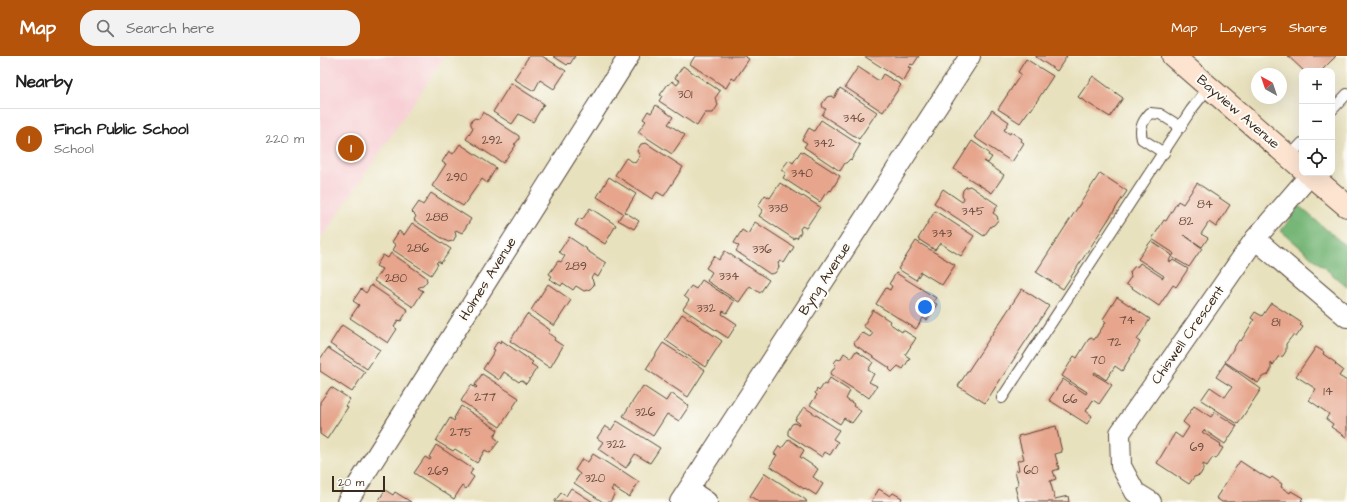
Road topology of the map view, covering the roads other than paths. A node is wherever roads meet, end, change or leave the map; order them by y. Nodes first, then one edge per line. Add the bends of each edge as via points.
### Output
1 (628, 56) edge
2 (970, 56) edge
3 (1183, 59) edge
4 (1209, 87) junction
5 (1347, 94) edge
6 (1335, 107) edge
7 (1180, 127) junction
8 (1164, 153) junction
9 (1299, 161) edge
10 (1299, 168) edge
11 (1316, 176) edge
12 (1347, 206) edge
13 (1255, 239) junction
14 (1347, 317) edge
15 (1002, 398) dead end
16 (684, 496) edge
17 (347, 502) edge
18 (707, 502) edge
19 (1151, 502) edge

1 - 17 street, Holmes Avenue
2 - 16 street, Byng Avenue
3 - 4 main road, Bayview Avenue
4 - 7 lane
4 - 9 main road, Bayview Avenue
5 - 6 lane
7 - 8 lane
7 - 8 lane via 1160,114 1150,113 1144,120 1140,130 1142,139
8 - 15 lane
10 - 13 street, Chiswell Crescent
11 - 12 main road, Bayview Avenue
13 - 14 street
13 - 19 street, Chiswell Crescent via 1120,433 1121,466 1135,492
16 - 18 street

